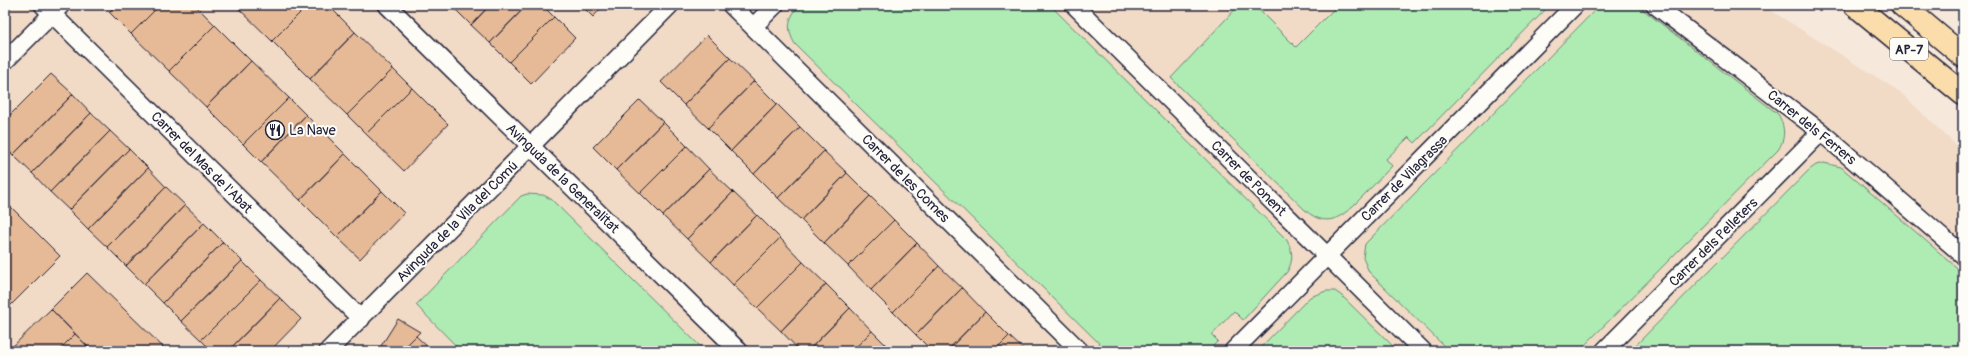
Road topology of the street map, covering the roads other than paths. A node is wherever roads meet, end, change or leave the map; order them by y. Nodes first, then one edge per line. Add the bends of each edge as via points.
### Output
1 (387, 5) edge
2 (670, 5) edge
3 (730, 5) edge
4 (775, 5) edge
5 (1074, 5) edge
6 (1575, 5) edge
7 (1655, 5) edge
8 (1855, 5) edge
9 (1902, 5) edge
10 (52, 8) edge
11 (753, 27) junction
12 (1963, 56) edge
13 (5, 61) edge
14 (1963, 94) edge
15 (1821, 132) junction
16 (530, 147) junction
17 (1328, 255) junction
18 (1963, 255) edge
19 (361, 318) junction
20 (328, 351) edge
21 (739, 351) edge
22 (1080, 351) edge
23 (1233, 351) edge
24 (1424, 351) edge
25 (1604, 351) edge

1 - 16 street, Avinguda de la Generalitat
2 - 16 street, Avinguda de la Vila del Comú
3 - 11 street, Carrer de les Comes
4 - 11 street
5 - 17 street, Carrer de Ponent
6 - 17 street, Carrer de Vilagrassa
7 - 15 street, Carrer dels Ferrers
8 - 14 highway, AP-7
9 - 12 highway, AP-7
10 - 13 street
10 - 19 street, Carrer del Mas de l'Abat
11 - 22 street, Carrer de les Comes
15 - 18 street, Carrer dels Ferrers
15 - 25 street, Carrer dels Pelleters
16 - 19 street, Avinguda de la Vila del Comú
16 - 21 street, Avinguda de la Generalitat
17 - 23 street, Carrer de Vilagrassa
17 - 24 street, Carrer de Ponent
19 - 20 street, Avinguda de la Vila del Comú

